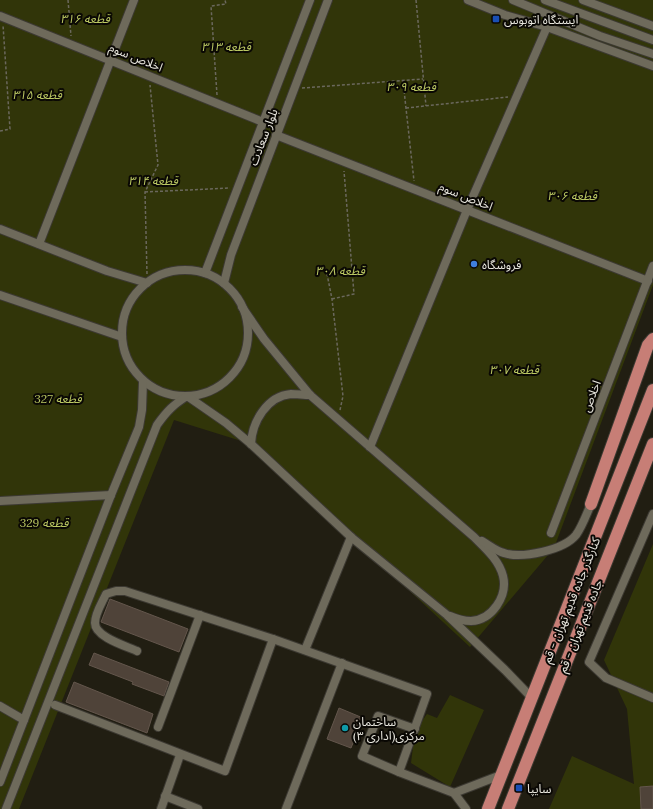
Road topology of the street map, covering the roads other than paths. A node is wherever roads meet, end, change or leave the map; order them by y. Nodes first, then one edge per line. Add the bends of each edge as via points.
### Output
1 (134, 0) edge
2 (310, 0) edge
3 (328, 0) edge
4 (468, 0) edge
5 (513, 0) edge
6 (545, 0) edge
7 (583, 0) edge
8 (1, 16) edge
9 (653, 26) edge
10 (547, 27) junction
11 (653, 40) edge
12 (653, 54) edge
13 (110, 60) junction
14 (653, 66) edge
15 (263, 122) junction
16 (276, 135) junction
17 (467, 210) junction
18 (0, 229) edge
19 (39, 244) junction
20 (653, 266) edge
21 (205, 273) junction
22 (648, 280) junction
23 (147, 283) junction
24 (224, 283) junction
25 (0, 295) edge
26 (242, 307) junction
27 (122, 337) junction
28 (653, 339) edge
29 (143, 381) junction
30 (653, 390) edge
31 (310, 395) junction
32 (187, 396) junction
33 (251, 444) junction
34 (653, 444) edge
35 (370, 447) junction
36 (111, 495) junction
37 (0, 501) edge
38 (591, 504) joint
39 (653, 514) edge
40 (551, 533) dead end
41 (351, 537) junction
42 (474, 537) junction
43 (200, 615) junction
44 (447, 615) junction
45 (273, 639) junction
46 (305, 650) junction
47 (137, 651) dead end
48 (342, 663) junction
49 (532, 698) junction
50 (653, 698) edge
51 (55, 705) dead end
52 (0, 706) edge
53 (24, 720) junction
54 (158, 727) dead end
55 (415, 729) junction
56 (180, 755) junction
57 (399, 772) junction
58 (501, 775) junction
59 (0, 782) edge
60 (454, 793) junction
61 (165, 796) junction
62 (6, 809) edge
63 (161, 809) edge
64 (198, 809) edge
65 (286, 809) edge
66 (466, 809) edge
67 (488, 809) edge
68 (508, 809) edge

1 - 13 street
2 - 15 street, بلوار سعادت
3 - 16 street, بلوار سعادت
4 - 10 street via 505,15
5 - 12 street via 600,36
6 - 11 street
7 - 9 street
8 - 13 street, اخلاص سوم
10 - 14 street
10 - 17 street
13 - 15 street, اخلاص سوم
13 - 19 street
15 - 21 street, بلوار سعادت
16 - 17 street, اخلاص سوم
16 - 24 street, بلوار سعادت via 231,255
17 - 22 street, اخلاص سوم
17 - 35 street
18 - 19 street
19 - 23 street via 107,271
20 - 22 street, اخلاص
21 - 23 street via 185,270 165,273
21 - 24 street
22 - 40 street, اخلاص
23 - 27 street via 127,307 122,322
24 - 26 street via 235,294
25 - 27 street
26 - 31 street via 264,339
26 - 32 street via 248,327 246,347 239,366 225,382 207,392
27 - 29 street via 127,359
28 - 38 highway via 648,345
29 - 32 street via 157,390
29 - 36 street via 139,427
30 - 49 highway, کنارگذر جاده قدیم تهران - قم
31 - 33 street via 282,396 270,404 256,422
31 - 35 street
32 - 33 street
32 - 62 street via 167,411 157,425
33 - 41 street
34 - 68 highway, جاده قدیم تهران - قم
35 - 42 street
36 - 37 street
36 - 53 street
38 - 42 street via 576,535 565,544 542,553 504,553
39 - 50 street via 590,662 606,678
41 - 44 street
41 - 46 street
42 - 44 street via 490,553 504,577 500,600 494,610 473,621
43 - 45 street
43 - 47 street via 125,591 106,594 96,618 97,632
43 - 54 street
44 - 49 street
45 - 46 street
45 - 56 street via 225,772
46 - 48 street
48 - 55 street via 427,694
48 - 65 street
49 - 58 highway, کنارگذر جاده قدیم تهران - قم
51 - 56 street
52 - 53 street
53 - 59 street
55 - 57 street
55 - 57 street via 378,716 362,756
56 - 61 street
57 - 60 street
58 - 60 street
58 - 67 highway, کنارگذر جاده قدیم تهران - قم
60 - 66 street
61 - 63 street
61 - 64 street

